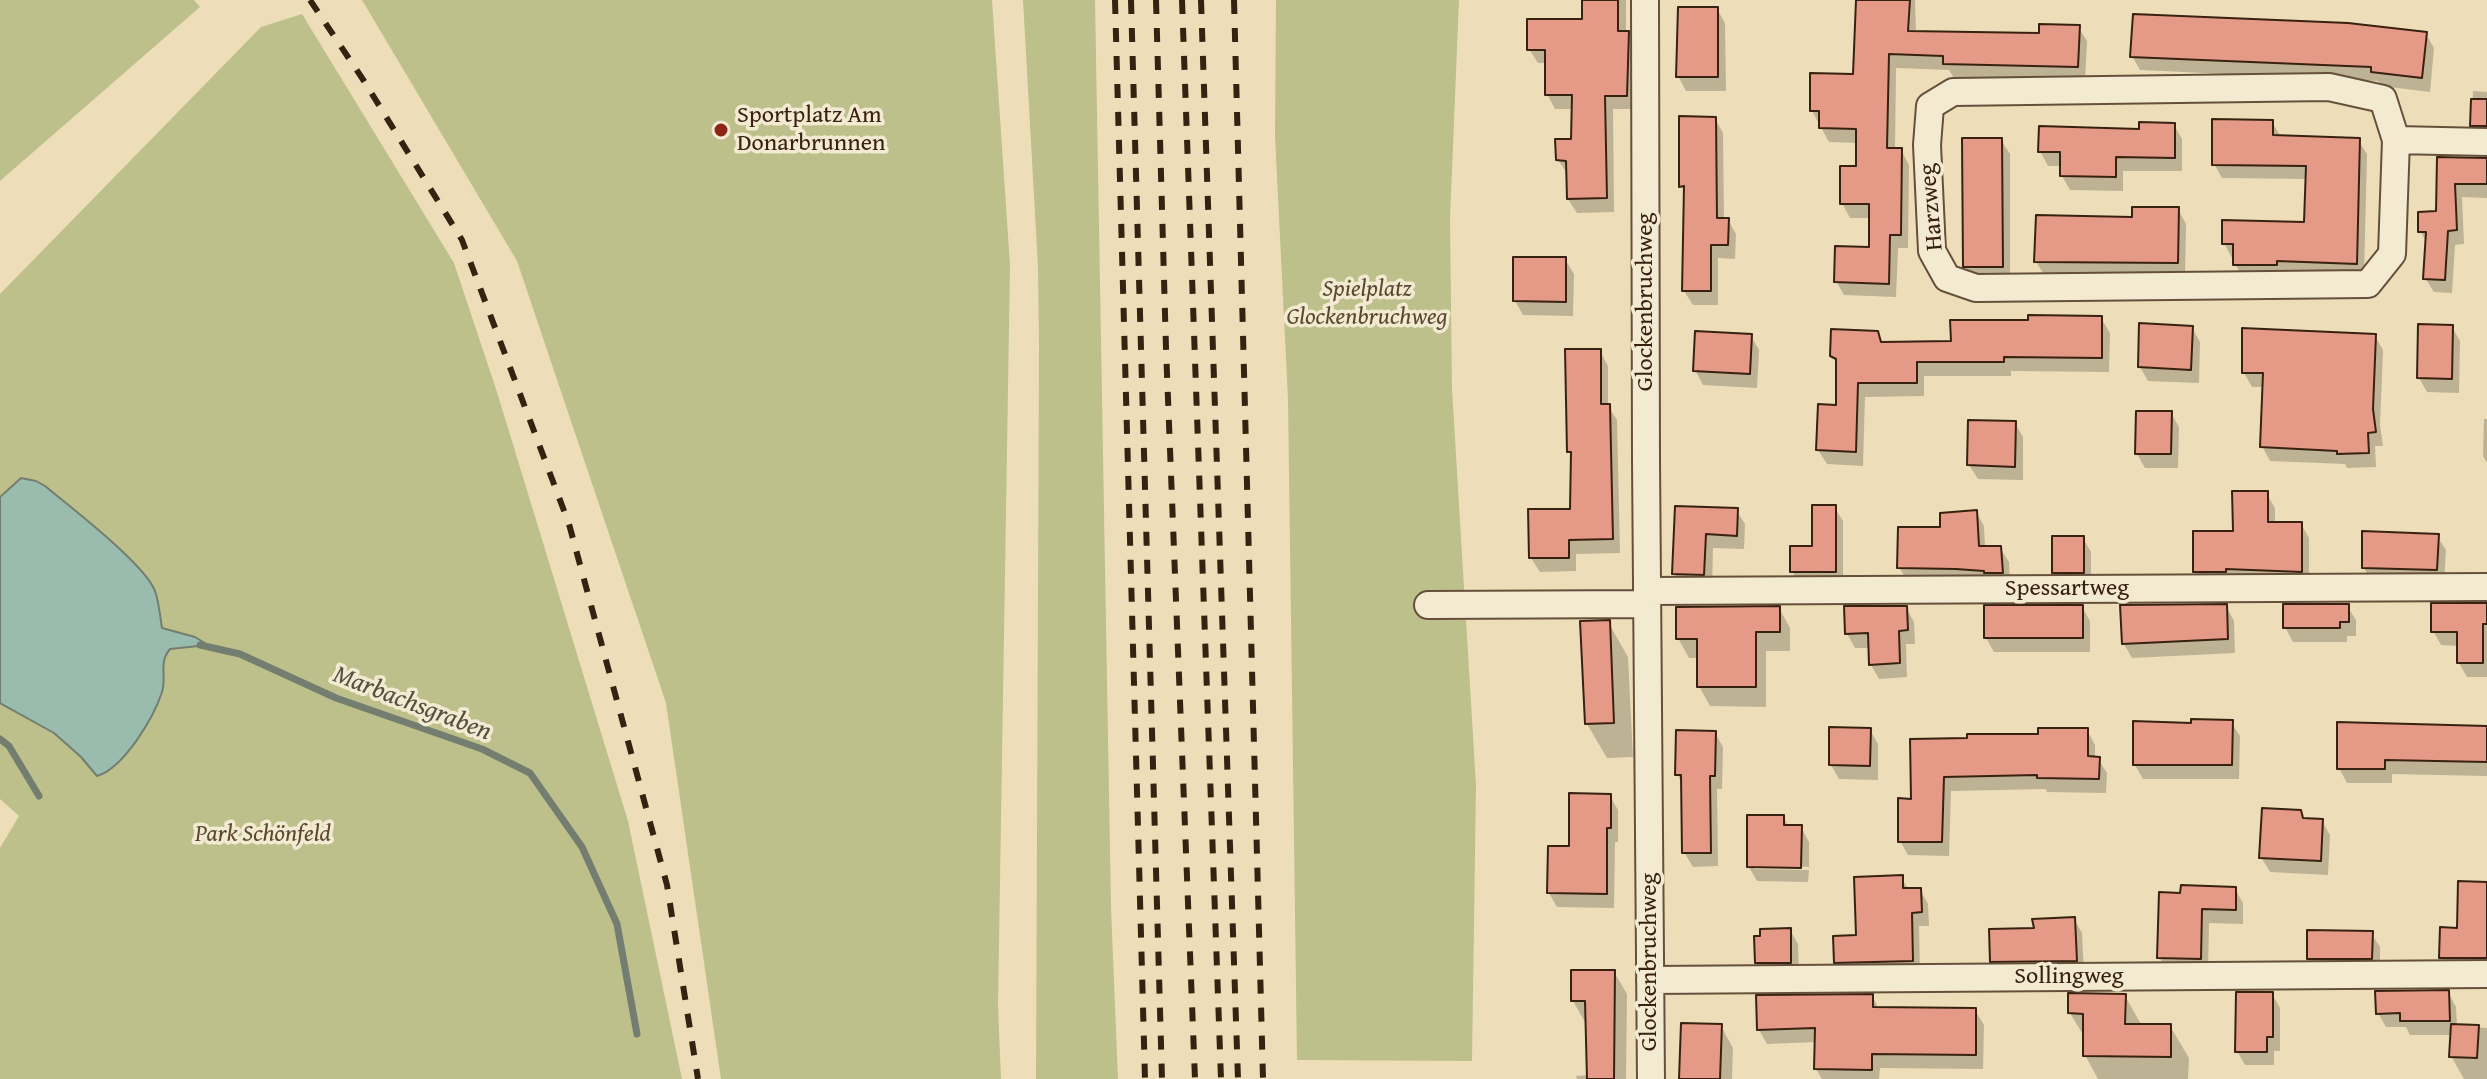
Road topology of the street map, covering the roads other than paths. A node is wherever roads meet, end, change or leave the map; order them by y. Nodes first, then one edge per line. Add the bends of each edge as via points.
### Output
1 (1645, 0) edge
2 (2396, 140) junction
3 (2487, 142) edge
4 (2487, 587) edge
5 (1647, 598) junction
6 (1428, 605) dead end
7 (2487, 974) edge
8 (1650, 980) junction
9 (1651, 1079) edge

1 - 5 street, Glockenbruchweg
2 - 2 street, Harzweg via 2383,99 2329,87 1953,92 1930,106 1932,251 1947,278 1976,288 2368,284 2392,254
2 - 3 street
4 - 5 street, Spessartweg
5 - 6 street
5 - 8 street, Glockenbruchweg
7 - 8 street, Sollingweg
8 - 9 street, Glockenbruchweg

